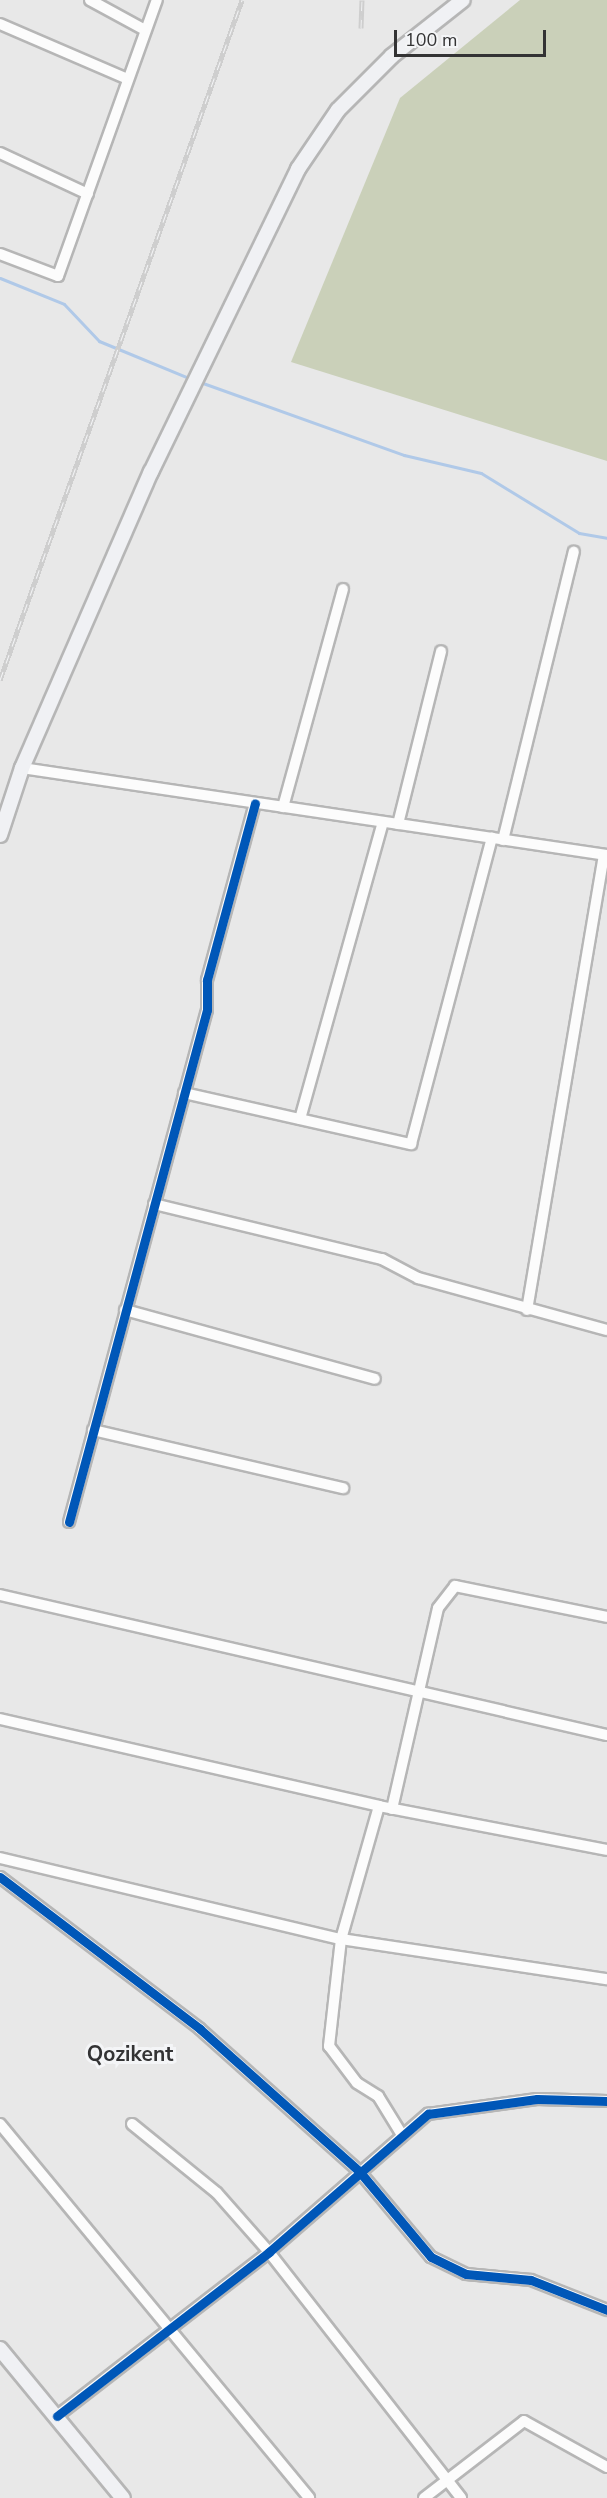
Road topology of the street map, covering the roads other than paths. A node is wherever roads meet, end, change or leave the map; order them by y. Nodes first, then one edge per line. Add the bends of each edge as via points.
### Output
1 (90, 0) edge
2 (157, 0) edge
3 (463, 0) edge
4 (0, 24) edge
5 (145, 30) junction
6 (128, 79) junction
7 (0, 153) edge
8 (88, 194) junction
9 (0, 254) edge
10 (574, 552) dead end
11 (343, 589) dead end
12 (441, 651) dead end
13 (21, 768) junction
14 (255, 803) junction
15 (283, 807) junction
16 (383, 822) junction
17 (398, 824) junction
18 (0, 835) edge
19 (497, 839) junction
20 (605, 855) edge
21 (184, 1094) junction
22 (300, 1119) junction
23 (154, 1204) junction
24 (527, 1310) junction
25 (125, 1311) junction
26 (607, 1330) edge
27 (375, 1379) dead end
28 (93, 1430) junction
29 (343, 1488) dead end
30 (69, 1522) dead end
31 (0, 1594) edge
32 (607, 1617) edge
33 (420, 1691) junction
34 (0, 1719) edge
35 (607, 1734) edge
36 (379, 1806) junction
37 (392, 1809) junction
38 (607, 1850) edge
39 (0, 1858) edge
40 (0, 1877) edge
41 (341, 1939) junction
42 (607, 1979) edge
43 (607, 2102) edge
44 (0, 2124) edge
45 (132, 2124) dead end
46 (402, 2135) junction
47 (359, 2171) junction
48 (270, 2252) junction
49 (607, 2310) edge
50 (171, 2331) junction
51 (0, 2349) edge
52 (57, 2416) junction
53 (607, 2467) edge
54 (447, 2480) junction
55 (123, 2498) edge
56 (309, 2498) edge
57 (424, 2498) edge
58 (461, 2498) edge

1 - 5 street
2 - 5 street
3 - 13 main road via 392,56 338,110 298,169 199,365
4 - 6 street
5 - 6 street
6 - 8 street
7 - 8 street
8 - 9 street via 58,276
10 - 19 street
11 - 15 street
12 - 17 street
13 - 14 street
13 - 18 main road
14 - 15 street
14 - 21 street via 207,980 207,1010
15 - 16 street
16 - 17 street
16 - 22 street
17 - 19 street
19 - 20 street
19 - 22 street via 411,1143
20 - 24 street
21 - 22 street
21 - 23 street
23 - 24 street via 382,1259 399,1271
23 - 25 street
24 - 26 street
25 - 27 street
25 - 28 street
28 - 29 street
28 - 30 street
31 - 33 street
32 - 33 street via 455,1586 438,1608
33 - 35 street
33 - 37 street
34 - 36 street
36 - 37 street
36 - 41 street
37 - 38 street
39 - 41 street
40 - 47 street via 200,2029
41 - 42 street
41 - 46 street via 329,2046 357,2083 378,2096
43 - 46 street via 537,2099 428,2114
44 - 50 street
45 - 48 street via 217,2193
46 - 47 street
47 - 48 street
47 - 49 street via 431,2257 466,2274 531,2280
48 - 50 street
48 - 54 street
50 - 52 street
50 - 56 street
51 - 52 main road
52 - 55 main road
53 - 54 street via 524,2421
54 - 57 street
54 - 58 street

